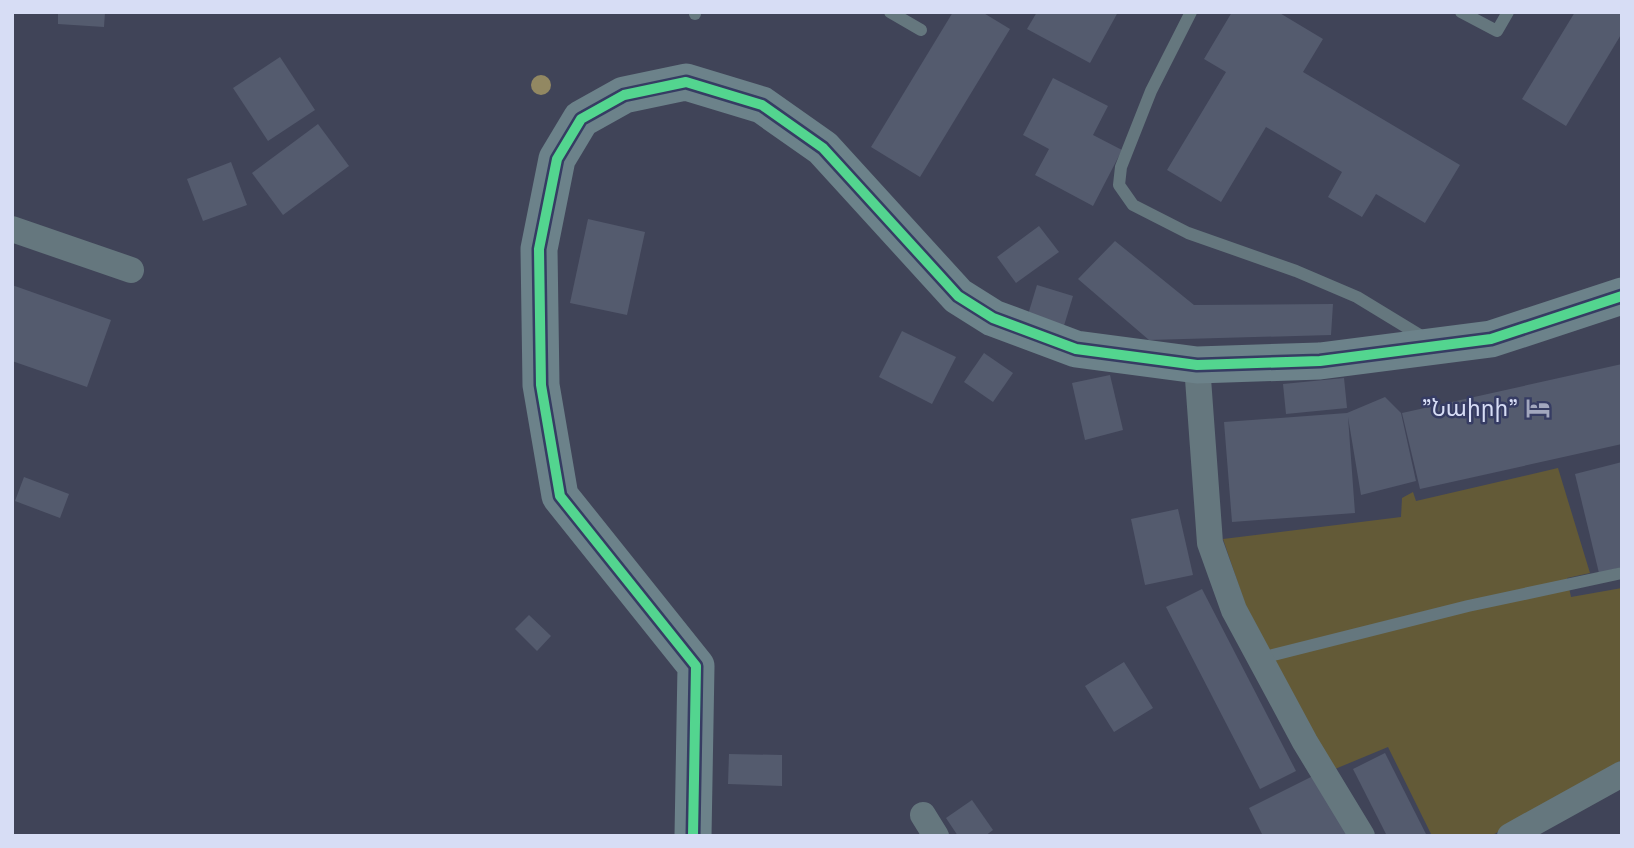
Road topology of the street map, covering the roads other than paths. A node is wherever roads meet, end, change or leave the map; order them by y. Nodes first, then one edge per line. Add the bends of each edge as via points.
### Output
1 (890, 12) edge
2 (1191, 12) edge
3 (1461, 12) edge
4 (1508, 12) edge
5 (921, 30) dead end
6 (12, 229) edge
7 (131, 270) dead end
8 (1622, 296) edge
9 (1438, 346) junction
10 (1197, 365) junction
11 (1622, 573) edge
12 (1261, 658) junction
13 (1622, 774) edge
14 (693, 836) edge
15 (1362, 836) edge
16 (1510, 836) edge

1 - 5 lane
2 - 9 lane via 1151,92 1121,167 1119,185 1133,205 1188,233 1357,297
3 - 4 lane via 1497,30
6 - 7 street
8 - 9 street via 1491,340
9 - 10 street via 1320,360
10 - 12 street via 1210,543 1234,610
10 - 14 street via 1076,349 993,318 958,296 824,148 762,105 686,82 624,95 581,119 557,159 539,249 541,385 560,496 696,666
11 - 12 lane
12 - 15 street
13 - 16 street

